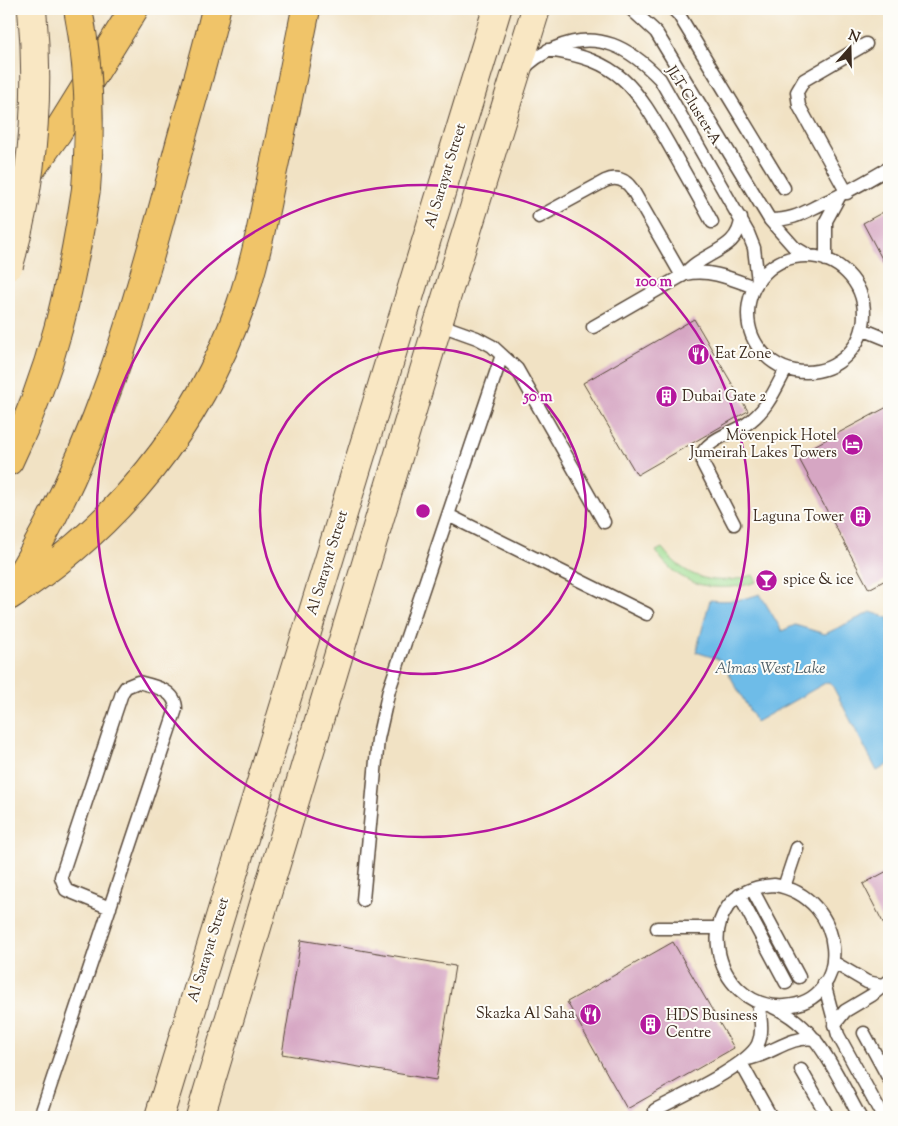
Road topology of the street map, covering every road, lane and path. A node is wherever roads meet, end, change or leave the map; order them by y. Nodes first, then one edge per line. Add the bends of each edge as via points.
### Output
1 (32, 9) edge
2 (78, 9) edge
3 (134, 9) edge
4 (216, 9) edge
5 (306, 9) edge
6 (497, 9) edge
7 (536, 9) edge
8 (631, 9) edge
9 (673, 9) edge
10 (866, 44) dead end
11 (548, 50) junction
12 (512, 83) junction
13 (889, 168) edge
14 (784, 188) dead end
15 (843, 195) junction
16 (9, 200) edge
17 (539, 218) dead end
18 (741, 218) junction
19 (770, 220) junction
20 (712, 222) dead end
21 (809, 256) junction
22 (826, 260) junction
23 (9, 264) edge
24 (683, 275) junction
25 (756, 284) junction
26 (438, 324) junction
27 (593, 327) dead end
28 (862, 329) junction
29 (889, 340) edge
30 (502, 356) junction
31 (786, 369) junction
32 (9, 461) edge
33 (448, 515) junction
34 (604, 522) dead end
35 (734, 524) dead end
36 (9, 595) edge
37 (647, 614) dead end
38 (797, 848) dead end
39 (235, 865) junction
40 (272, 877) junction
41 (784, 887) junction
42 (752, 889) junction
43 (739, 895) junction
44 (363, 900) dead end
45 (110, 908) junction
46 (657, 928) dead end
47 (717, 928) junction
48 (833, 962) junction
49 (799, 977) dead end
50 (824, 983) junction
51 (886, 983) edge
52 (786, 984) dead end
53 (758, 1002) junction
54 (771, 1006) junction
55 (834, 1025) junction
56 (864, 1033) dead end
57 (815, 1039) junction
58 (744, 1061) junction
59 (801, 1070) dead end
60 (888, 1072) edge
61 (655, 1110) dead end
62 (40, 1117) edge
63 (159, 1117) edge
64 (200, 1117) edge
65 (771, 1117) edge
66 (828, 1117) edge
67 (860, 1117) edge
68 (883, 1117) edge

1 - 23 main road, bridge via 35,84 32,135 25,194
2 - 32 main road, bridge via 87,66 89,108 86,189 78,243 52,356
3 - 16 main road via 62,125
4 - 36 main road via 134,314 96,422 45,530
5 - 36 main road via 252,271 213,373 175,436 131,494 81,543
6 - 39 main road, Al Sarayat Street
7 - 12 main road
8 - 19 lane, JLT Cluster A via 656,32
9 - 14 lane via 745,111 774,159
10 - 15 lane via 804,80 797,92 799,106
11 - 12 lane, JLT Cluster A via 528,64
11 - 18 lane, JLT Cluster A via 571,41 596,40 621,47 643,60 660,79
11 - 20 lane via 574,54 599,63 622,77 640,96 696,204
12 - 26 main road
13 - 15 lane
15 - 19 lane via 799,216
15 - 22 lane via 826,221
17 - 24 lane via 611,178 624,180
18 - 24 lane via 740,227 731,242
18 - 25 lane, JLT Cluster A via 754,248
19 - 21 lane, JLT Cluster A via 794,247
21 - 22 lane, JLT Cluster A
21 - 25 lane, JLT Cluster A via 789,258 772,267
22 - 28 lane, JLT Cluster A via 853,280 864,312
24 - 25 lane via 716,273
24 - 27 lane
25 - 31 lane, JLT Cluster A via 748,302 747,319 751,335 771,361
26 - 30 lane via 477,338
26 - 40 main road
28 - 29 lane
28 - 31 lane, JLT Cluster A via 846,357 833,366 817,371
30 - 33 lane
30 - 34 lane via 527,383
31 - 35 lane via 756,417 712,442 703,452 703,464
33 - 37 lane
33 - 44 lane via 389,690 378,739
38 - 41 lane
39 - 40 main road
39 - 63 main road, Al Sarayat Street
40 - 64 main road
41 - 42 lane
41 - 48 lane via 807,898 827,923 833,940
42 - 43 lane
42 - 49 lane
43 - 47 lane via 722,915
43 - 52 lane
45 - 45 lane via 176,710 169,693 138,682 122,692 61,877 66,890
45 - 62 lane
46 - 47 lane
47 - 53 lane via 717,952 724,967 745,994
48 - 50 lane
48 - 51 lane via 866,982
50 - 54 lane via 814,995 801,1002
50 - 55 lane
51 - 55 lane via 845,1010
53 - 54 lane
53 - 58 lane via 759,1043
54 - 57 lane via 795,1019
55 - 68 lane
56 - 60 lane
57 - 58 lane via 796,1039
57 - 67 lane
58 - 61 lane
58 - 65 lane
59 - 66 lane via 815,1106

